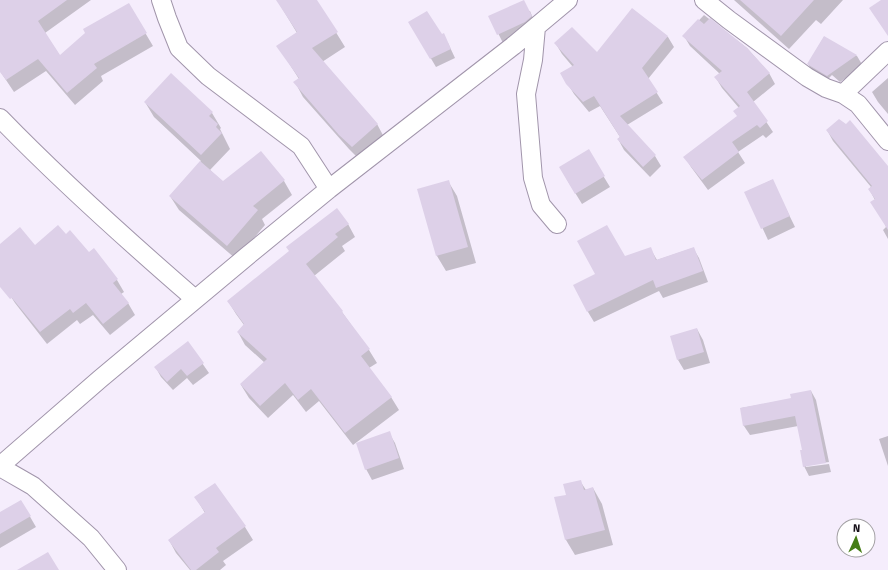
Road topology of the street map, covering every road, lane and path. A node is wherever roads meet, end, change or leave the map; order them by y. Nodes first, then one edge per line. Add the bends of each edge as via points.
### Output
1 (161, 0) edge
2 (568, 0) edge
3 (704, 0) edge
4 (536, 27) junction
5 (888, 51) edge
6 (843, 94) junction
7 (0, 118) edge
8 (888, 141) edge
9 (330, 189) junction
10 (557, 224) dead end
11 (195, 299) junction
12 (0, 466) edge
13 (117, 570) edge

1 - 9 street via 179,48 208,76 300,146
2 - 4 street
3 - 6 street via 807,77
4 - 9 street
4 - 10 street via 526,94 533,178 541,205
5 - 6 street
6 - 8 street via 858,104
7 - 11 street via 39,158
9 - 11 street
11 - 12 street
12 - 13 street via 33,486 91,538

